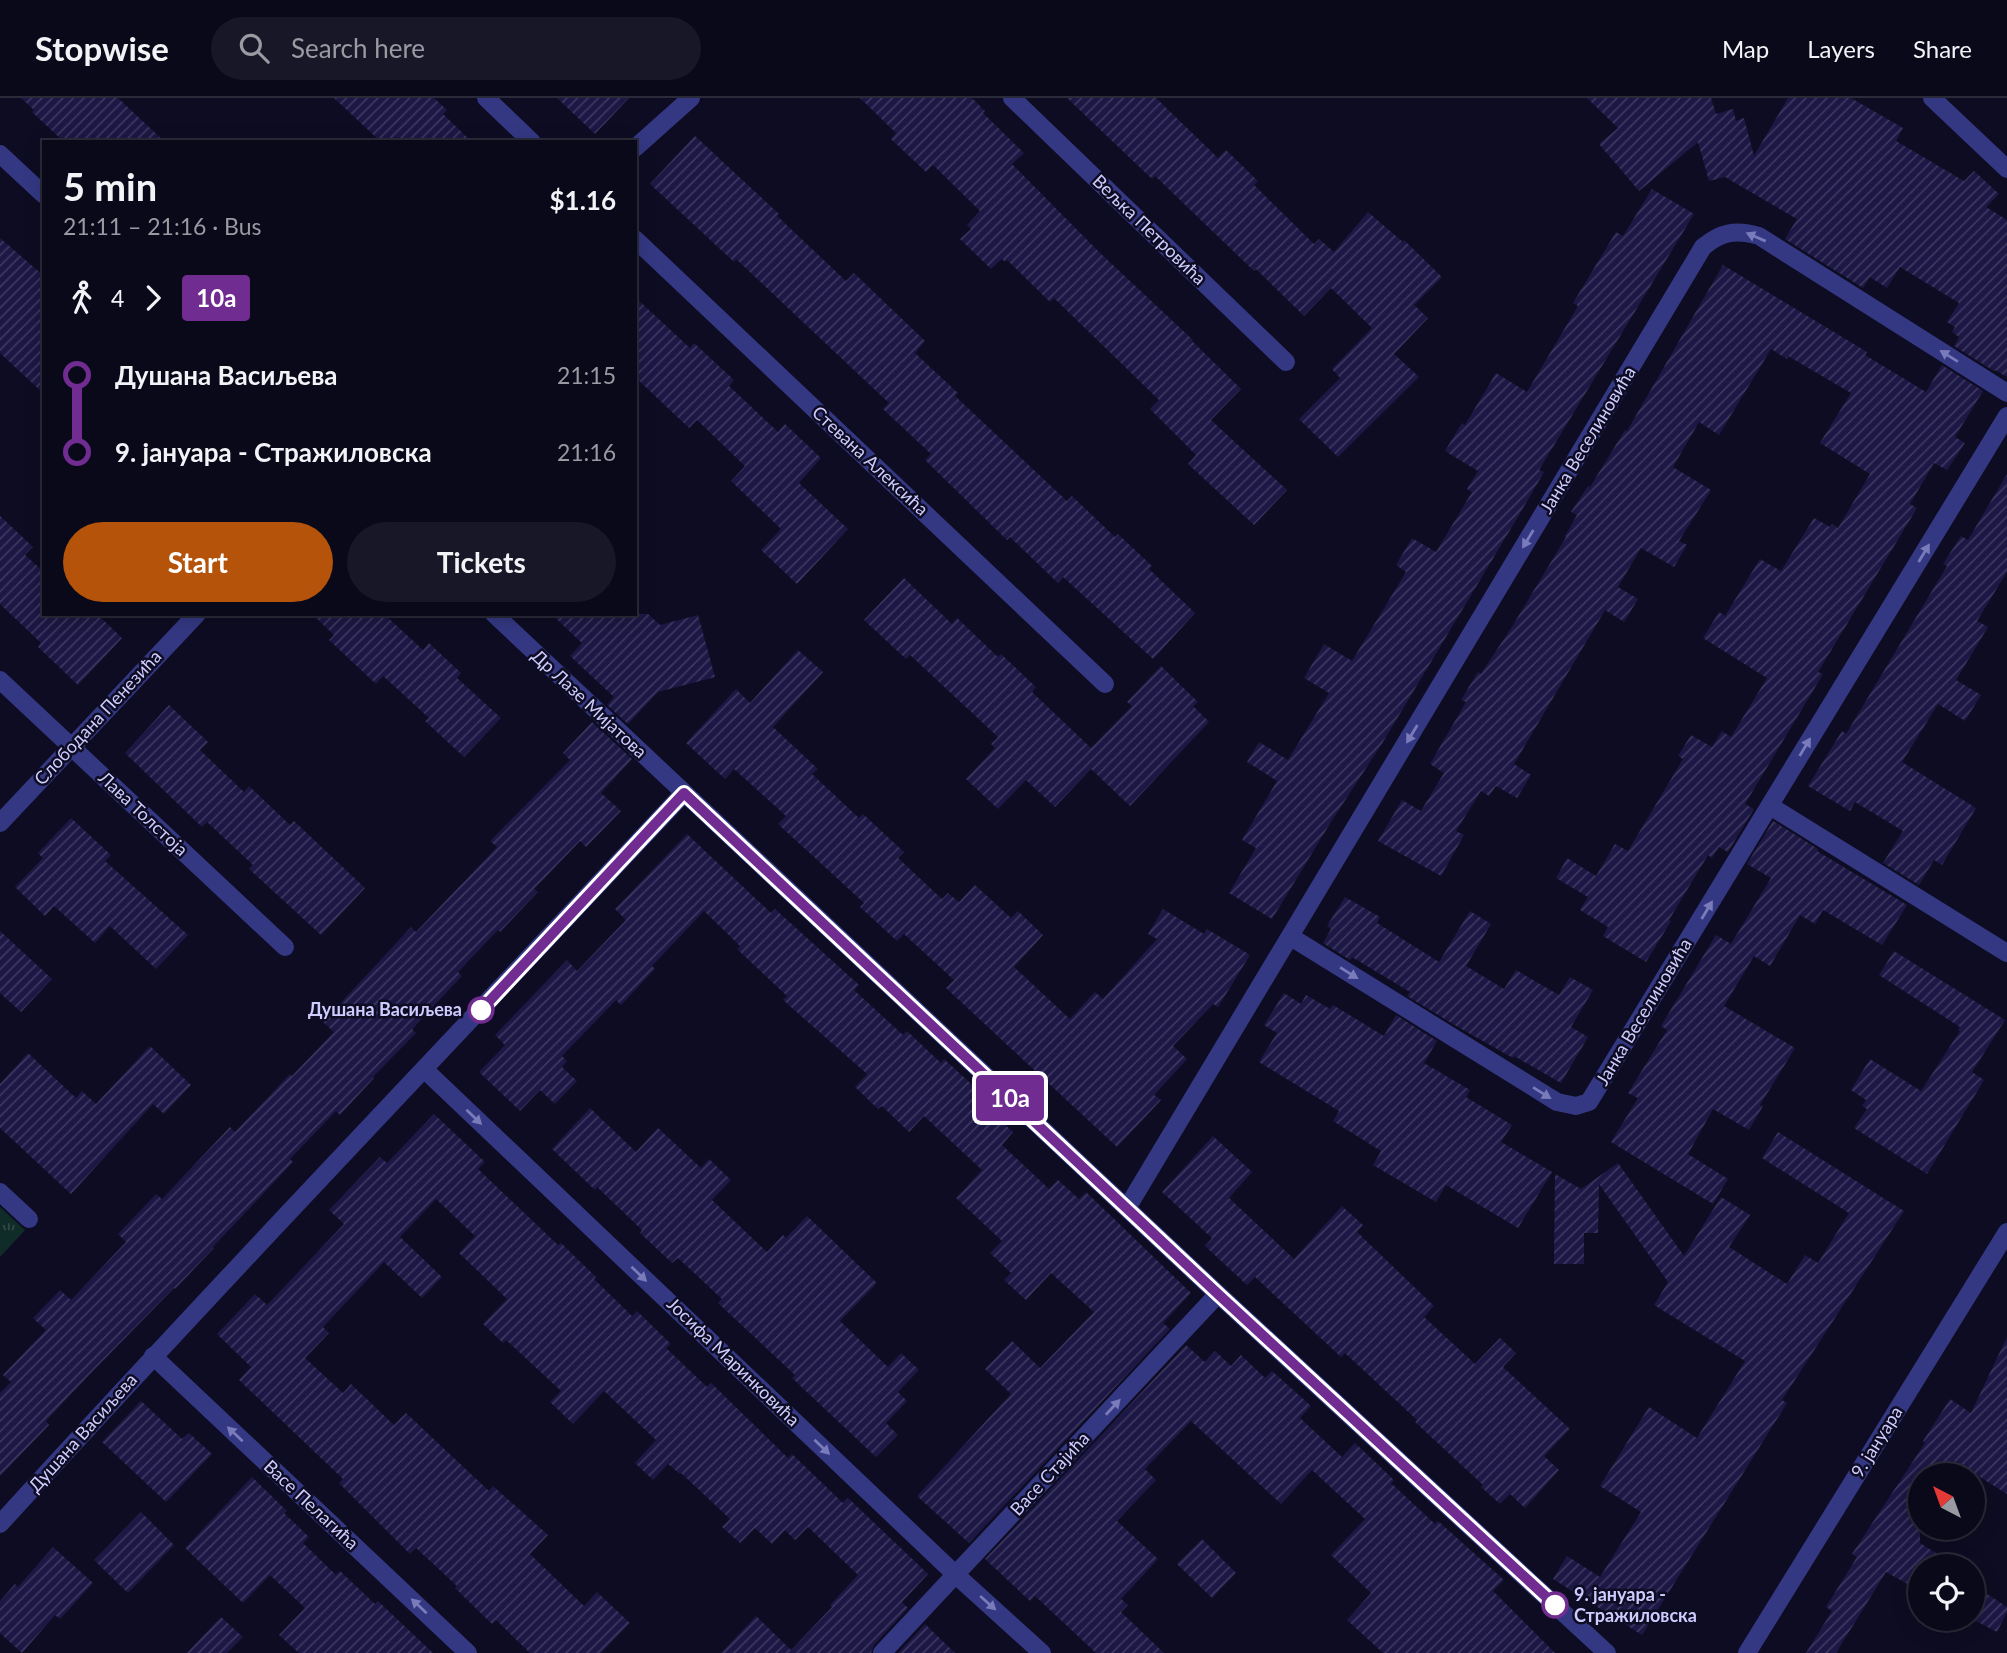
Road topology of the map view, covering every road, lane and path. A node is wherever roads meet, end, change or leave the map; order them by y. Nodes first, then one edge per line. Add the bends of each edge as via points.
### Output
1 (486, 98) edge
2 (691, 98) edge
3 (1012, 98) edge
4 (1932, 98) edge
5 (530, 140) edge
6 (637, 146) edge
7 (0, 154) edge
8 (2007, 169) edge
9 (42, 193) edge
10 (637, 241) edge
11 (1286, 362) dead end
12 (2007, 393) edge
13 (2007, 416) edge
14 (195, 616) edge
15 (496, 616) edge
16 (0, 680) edge
17 (1105, 684) dead end
18 (71, 746) junction
19 (684, 793) junction
20 (1770, 806) junction
21 (0, 823) edge
22 (1291, 937) junction
23 (285, 947) dead end
24 (2007, 953) edge
25 (425, 1070) junction
26 (0, 1192) edge
27 (1127, 1208) junction
28 (29, 1219) dead end
29 (2007, 1232) edge
30 (1218, 1294) junction
31 (153, 1356) junction
32 (0, 1524) edge
33 (956, 1574) junction
34 (468, 1653) edge
35 (882, 1653) edge
36 (1042, 1653) edge
37 (1607, 1653) edge
38 (1746, 1653) edge

1 - 5 street
2 - 6 street
3 - 11 street, Вељка Петровића
4 - 8 street
7 - 9 street
10 - 17 street, Стевана Алексића
12 -> 22 street, Јанка Веселиновића via 1759,236 1732,231 1712,240 1703,247
20 -> 13 street, Јанка Веселиновића
14 - 18 street, Слободана Пенезића
15 - 19 street, Др Лазе Мијатова
16 - 18 street, Лава Толстоја
18 - 21 street, Слободана Пенезића
18 - 23 street, Лава Толстоја
19 - 25 street, Душана Васиљева
19 - 27 street
22 -> 20 street, Јанка Веселиновића via 1557,1102 1576,1106 1589,1102
20 - 24 street
22 - 27 street, Јанка Веселиновића
25 - 31 street, Душана Васиљева
25 -> 33 street, Јосифа Маринковића
26 - 28 street
27 - 30 street
29 - 38 street, 9. јануара
33 -> 30 street, Васе Стајића
30 - 37 street
31 - 32 street, Душана Васиљева
34 -> 31 street, Васе Пелагића
33 - 35 street, Васе Стајића
33 -> 36 street, Јосифа Маринковића

